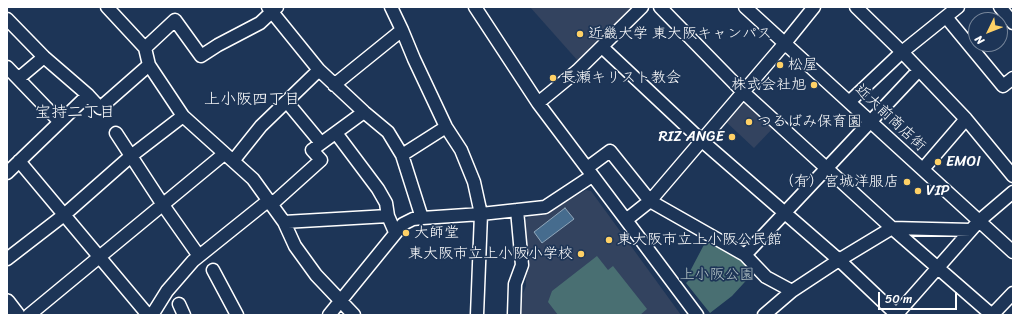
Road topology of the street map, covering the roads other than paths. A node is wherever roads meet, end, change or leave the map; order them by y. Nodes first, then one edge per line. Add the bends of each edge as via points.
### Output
1 (107, 7) edge
2 (391, 7) edge
3 (475, 7) edge
4 (642, 7) edge
5 (660, 7) edge
6 (745, 7) edge
7 (814, 7) edge
8 (856, 7) edge
9 (958, 7) edge
10 (1000, 7) edge
11 (273, 8) edge
12 (946, 17) junction
13 (7, 19) edge
14 (1013, 23) edge
15 (402, 30) junction
16 (785, 43) junction
17 (602, 47) junction
18 (145, 48) junction
19 (902, 52) junction
20 (44, 57) junction
21 (149, 65) junction
22 (7, 67) edge
23 (319, 70) junction
24 (919, 70) junction
25 (19, 78) junction
26 (1013, 78) edge
27 (334, 85) junction
28 (743, 92) junction
29 (88, 95) junction
30 (287, 102) junction
31 (849, 102) junction
32 (538, 103) junction
33 (364, 112) junction
34 (183, 116) junction
35 (966, 120) junction
36 (60, 122) junction
37 (870, 122) junction
38 (446, 127) junction
39 (116, 133) dead end
40 (336, 133) junction
41 (701, 140) junction
42 (321, 143) junction
43 (402, 155) junction
44 (131, 156) junction
45 (228, 157) junction
46 (19, 161) junction
47 (826, 167) junction
48 (923, 169) junction
49 (589, 172) junction
50 (7, 173) edge
51 (1013, 176) edge
52 (1013, 192) edge
53 (650, 201) junction
54 (270, 202) junction
55 (163, 205) junction
56 (517, 210) junction
57 (784, 213) junction
58 (481, 214) junction
59 (64, 215) junction
60 (388, 216) junction
61 (422, 218) junction
62 (626, 220) junction
63 (284, 222) junction
64 (975, 226) junction
65 (892, 228) junction
66 (395, 232) junction
67 (1013, 252) edge
68 (745, 255) junction
69 (199, 256) junction
70 (99, 257) junction
71 (7, 259) edge
72 (839, 260) junction
73 (938, 267) junction
74 (213, 270) dead end
75 (792, 291) junction
76 (1013, 293) edge
77 (341, 301) junction
78 (7, 302) edge
79 (17, 315) edge
80 (30, 315) edge
81 (148, 315) edge
82 (152, 315) edge
83 (237, 315) edge
84 (330, 315) edge
85 (354, 315) edge
86 (477, 315) edge
87 (514, 315) edge
88 (697, 315) edge
89 (764, 315) edge
90 (896, 315) edge
91 (992, 315) edge

1 - 18 street
2 - 15 street
3 - 32 street
4 - 17 street
5 - 28 street
6 - 16 street, 近大前商店街
7 - 16 street
8 - 19 street
9 - 12 street
10 - 14 street
11 - 18 street via 260,23 201,56 175,20
11 - 23 street
12 - 19 street
12 - 26 street via 1003,86
13 - 20 street
15 - 27 street
15 - 38 street
16 - 28 street
16 - 31 street, 近大前商店街
17 - 32 street
17 - 41 street
18 - 21 street
19 - 24 street
19 - 31 street
20 - 25 street
20 - 29 street
21 - 29 street via 100,108
21 - 34 street
22 - 25 street
23 - 27 street
23 - 30 street
24 - 35 street
24 - 37 street
25 - 36 street
27 - 33 street
28 - 41 street
28 - 47 street
29 - 36 street
30 - 42 street
30 - 45 street
31 - 37 street, 近大前商店街
32 - 49 street
33 - 40 street
33 - 43 street via 388,132
34 - 44 street
34 - 45 street
35 - 48 street
35 - 51 street
36 - 46 street
37 - 47 street
37 - 48 street, 近大前商店街
38 - 43 street
38 - 58 street via 461,150 474,182
39 - 44 street
40 - 42 street
40 - 60 street via 378,189 386,204
41 - 53 street
41 - 57 street
42 - 54 street via 312,150 321,160
43 - 61 street
44 - 55 street
44 - 59 street
45 - 54 street via 253,179
45 - 55 street
46 - 50 street
46 - 59 street
47 - 57 street
47 - 65 street
48 - 64 street, 近大前商店街
49 - 53 street via 610,151
49 - 56 street via 545,207
49 - 62 street
52 - 64 street
53 - 62 street
53 - 68 street
54 - 63 street
54 - 69 street
55 - 69 street
55 - 70 street
56 - 58 street
56 - 87 street via 522,265 515,284
57 - 68 street
57 - 72 street
58 - 61 street
58 - 86 street
59 - 70 street
59 - 71 street
60 - 63 street
60 - 66 street
61 - 66 street via 403,224
62 - 88 street
63 - 77 street via 295,246 316,275
64 - 65 street
64 - 67 street, 近大前商店街
64 - 73 street
65 - 72 street
65 - 73 street
66 - 77 street
68 - 75 street via 766,277
69 - 82 street via 167,290
70 - 80 street
70 - 81 street
72 - 75 street
72 - 90 street
73 - 90 street
73 - 91 street
74 - 83 street
75 - 89 street
76 - 91 street
77 - 84 street
77 - 85 street
78 - 79 main road

